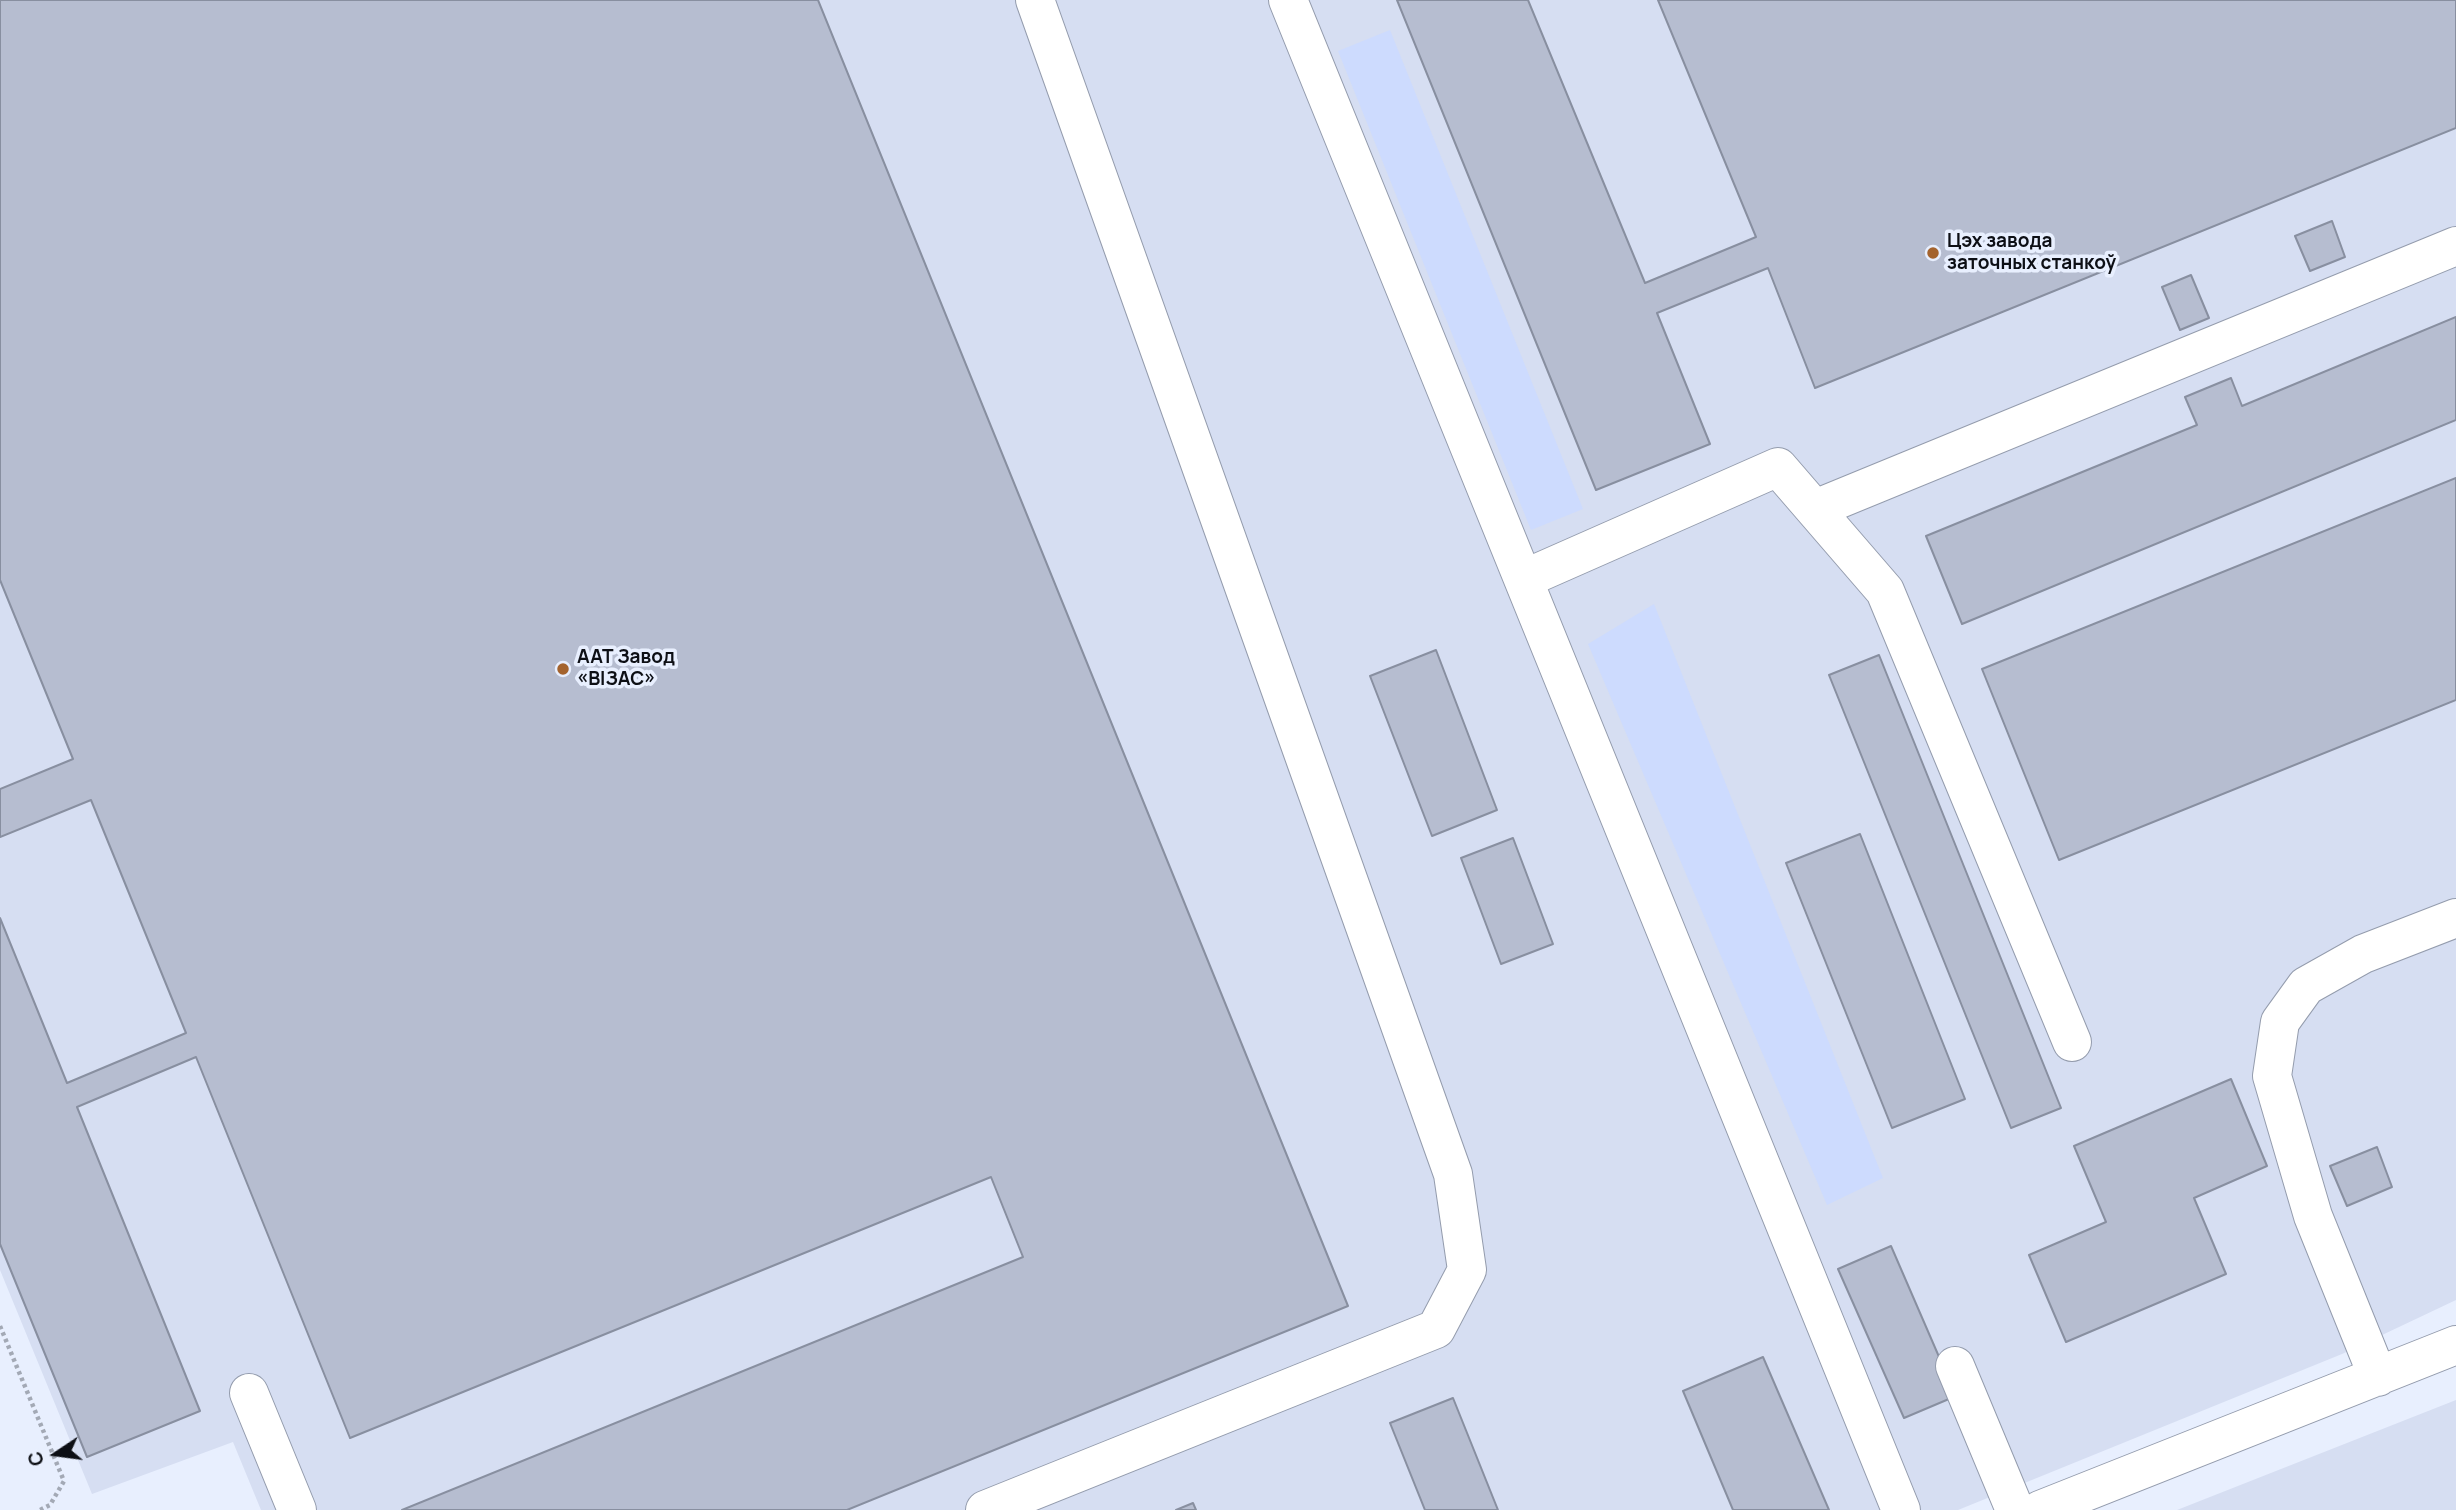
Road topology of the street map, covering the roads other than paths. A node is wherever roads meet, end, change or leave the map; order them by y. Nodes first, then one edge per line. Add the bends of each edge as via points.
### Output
1 (1035, 0) edge
2 (1288, 0) edge
3 (2456, 246) edge
4 (1815, 509) junction
5 (1524, 579) junction
6 (2456, 918) edge
7 (2072, 1042) dead end
8 (2456, 1345) edge
9 (1955, 1366) dead end
10 (2378, 1377) junction
11 (249, 1393) dead end
12 (297, 1510) edge
13 (985, 1510) edge
14 (1901, 1510) edge
15 (2015, 1510) edge
16 (2040, 1510) edge

1 - 13 street via 1453,1174 1467,1270 1436,1329
2 - 5 street
3 - 4 street
4 - 5 street via 1779,467
4 - 7 street via 1885,591
5 - 14 street
6 - 10 street via 2363,954 2306,986 2280,1022 2272,1076 2313,1216
8 - 10 street
9 - 15 street
10 - 16 street
11 - 12 street

